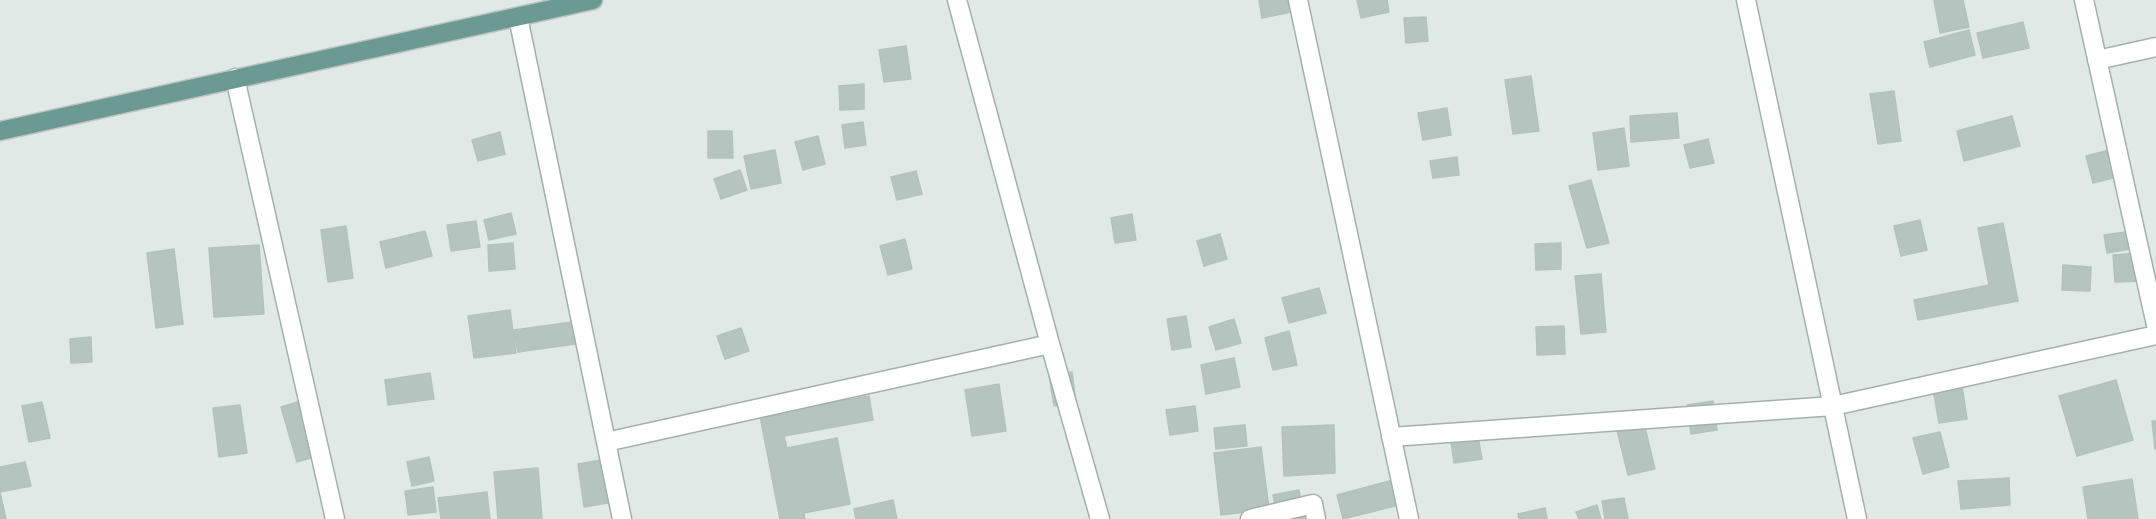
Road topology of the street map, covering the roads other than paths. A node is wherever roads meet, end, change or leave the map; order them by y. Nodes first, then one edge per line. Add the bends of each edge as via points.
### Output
1 (593, 0) edge
2 (957, 0) edge
3 (1298, 0) edge
4 (1746, 0) edge
5 (2084, 0) edge
6 (518, 17) junction
7 (2156, 47) edge
8 (2097, 60) junction
9 (235, 78) junction
10 (0, 131) edge
11 (2156, 325) edge
12 (2156, 335) edge
13 (1050, 344) junction
14 (1833, 406) junction
15 (1391, 437) junction
16 (606, 442) junction
17 (335, 519) edge
18 (622, 519) edge
19 (1100, 519) edge
20 (1250, 519) edge
21 (1316, 519) edge
22 (1409, 519) edge
23 (1857, 519) edge

1 - 6 main road
2 - 13 street
3 - 15 street
4 - 14 street
5 - 8 street
6 - 9 main road
6 - 16 street
7 - 8 street
8 - 11 street
9 - 10 main road
9 - 17 street
12 - 14 street
13 - 16 street
13 - 19 street
14 - 15 street
14 - 23 street
15 - 22 street
16 - 18 street
20 - 21 street via 1313,504

